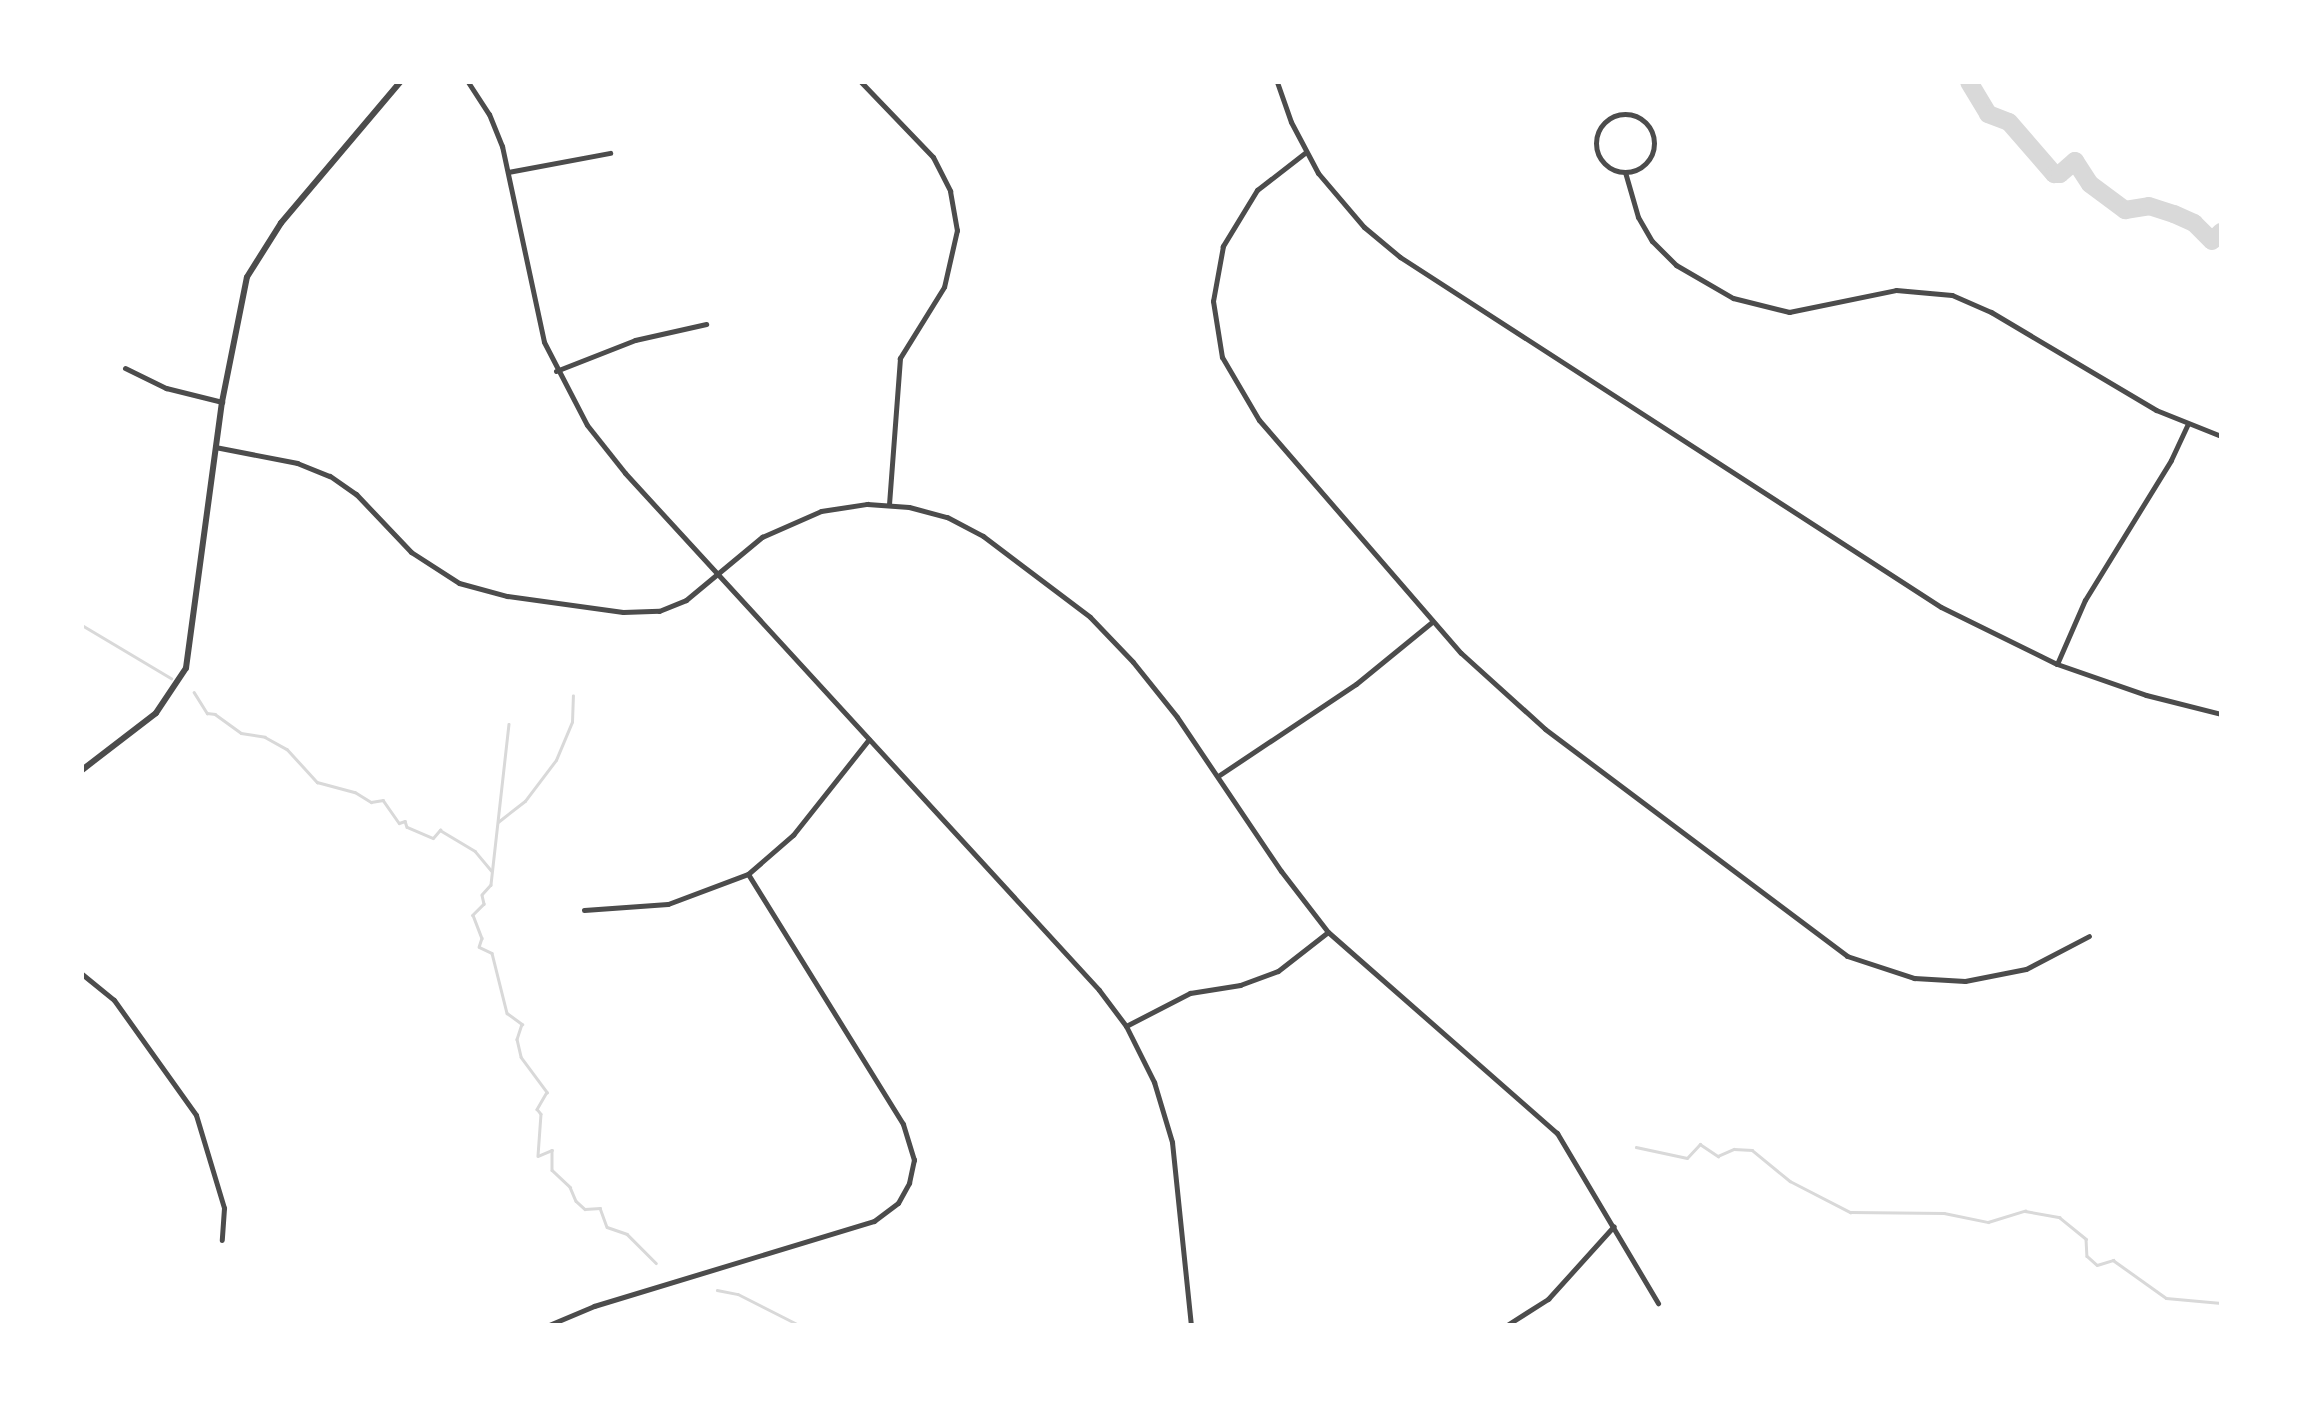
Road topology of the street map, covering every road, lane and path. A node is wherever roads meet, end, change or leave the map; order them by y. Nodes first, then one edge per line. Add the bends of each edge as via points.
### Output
1 (400, 82) edge
2 (468, 82) edge
3 (861, 82) edge
4 (1277, 82) edge
5 (1306, 152) junction
6 (610, 153) dead end
7 (508, 172) junction
8 (1625, 172) junction
9 (706, 324) dead end
10 (125, 368) dead end
11 (556, 371) junction
12 (222, 402) junction
13 (2188, 424) junction
14 (2221, 436) edge
15 (215, 447) junction
16 (889, 505) junction
17 (719, 573) junction
18 (1432, 622) junction
19 (2057, 664) junction
20 (2221, 713) edge
21 (869, 739) junction
22 (82, 770) edge
23 (1218, 776) junction
24 (748, 874) junction
25 (583, 910) dead end
26 (1328, 932) junction
27 (2089, 936) dead end
28 (82, 974) edge
29 (1126, 1026) junction
30 (1615, 1226) junction
31 (222, 1240) dead end
32 (1658, 1303) dead end
33 (549, 1325) edge
34 (1191, 1325) edge
35 (1507, 1325) edge

1 - 12 street via 259,254 242,290
2 - 7 street via 495,126
3 - 16 street via 933,157 950,191 957,230 944,287 900,358
4 - 5 street
5 - 18 street via 1264,184 1228,233 1213,289 1218,344 1233,383 1252,411
5 - 19 street via 1350,213 1400,257 1893,578 1983,631
6 - 7 street
7 - 11 street via 534,309
8 - 8 street via 1607,167 1595,145 1604,122 1622,114 1648,125 1654,146 1645,164
8 - 13 street via 1637,217 1652,241 1676,265 1733,298 1789,312 1896,290 1952,295 1991,312 2127,395
9 - 11 street via 635,340
10 - 12 street via 166,388
11 - 17 street via 599,442
12 - 15 street
13 - 14 street
13 - 19 street via 2171,460 2085,600
15 - 17 street via 297,463 330,476 356,494 428,566 479,590 642,613 687,600
15 - 22 street via 191,646 183,677 156,713
16 - 17 street via 844,507 802,517 762,537
16 - 23 street via 927,511 965,526 1003,548 1060,593 1133,662
17 - 21 street
18 - 23 street via 1356,684
18 - 27 street via 1525,713 1847,956 1914,978 1965,981 2026,969
19 - 20 street via 2146,695
21 - 24 street via 793,835
21 - 29 street via 1099,990
23 - 26 street via 1288,882
24 - 25 street via 668,904
24 - 33 street via 903,1124 915,1160 909,1183 898,1203 874,1221 594,1306
26 - 29 street via 1278,971 1240,985 1190,993
26 - 30 street via 1557,1133
28 - 31 street via 114,1000 196,1115 224,1208
29 - 34 street via 1154,1082 1172,1142
30 - 32 street
30 - 35 street via 1548,1299

